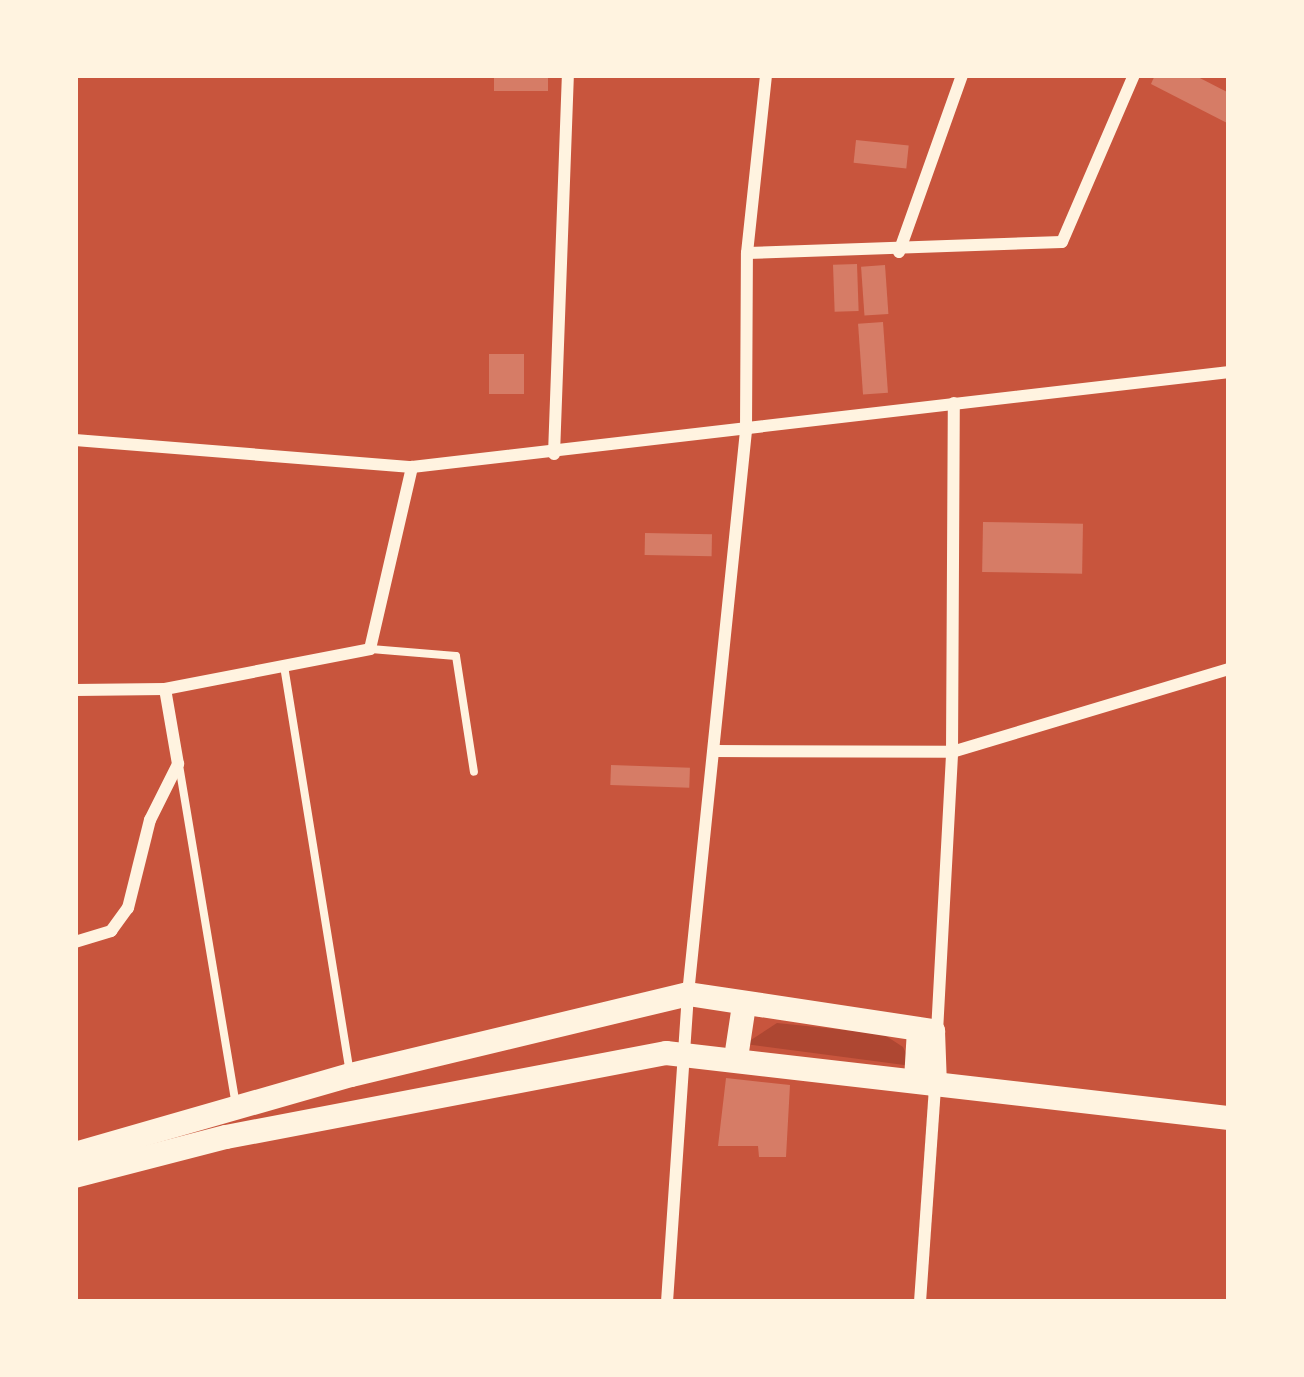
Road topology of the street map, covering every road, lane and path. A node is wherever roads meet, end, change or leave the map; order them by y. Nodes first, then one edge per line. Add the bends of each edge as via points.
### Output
1 (568, 75) edge
2 (766, 75) edge
3 (962, 75) edge
4 (1134, 75) edge
5 (899, 252) junction
6 (747, 253) junction
7 (1229, 372) edge
8 (954, 404) junction
9 (746, 431) junction
10 (75, 440) edge
11 (554, 454) junction
12 (412, 467) junction
13 (370, 649) junction
14 (284, 665) junction
15 (1229, 669) edge
16 (165, 689) junction
17 (75, 690) edge
18 (714, 752) junction
19 (952, 752) junction
20 (178, 764) junction
21 (474, 772) dead end
22 (75, 942) edge
23 (688, 994) junction
24 (744, 1005) junction
25 (928, 1031) junction
26 (685, 1055) junction
27 (736, 1058) junction
28 (351, 1075) junction
29 (926, 1082) junction
30 (236, 1106) junction
31 (1229, 1118) edge
32 (75, 1154) edge
33 (75, 1176) edge
34 (667, 1302) edge
35 (920, 1302) edge

1 - 11 street
2 - 6 street
3 - 5 street
4 - 5 street via 1062,242
5 - 6 street
6 - 9 street
7 - 8 street
8 - 9 street
8 - 19 street
9 - 11 street
9 - 18 street
10 - 12 street
11 - 12 street
12 - 13 street
13 - 14 street
13 - 21 lane via 456,656
14 - 16 street
14 - 28 lane
15 - 19 street
16 - 17 street
16 - 20 street
18 - 19 street
18 - 23 street
19 - 25 street
20 - 22 street via 150,820 121,920 95,940
20 - 30 lane
23 - 24 main road
23 - 26 street
23 - 28 main road
24 - 25 main road
24 - 27 main road
25 - 29 main road
26 - 27 main road
26 - 33 main road via 603,1060
26 - 34 street
27 - 29 main road
28 - 30 main road
29 - 31 main road
29 - 35 street
30 - 32 main road

